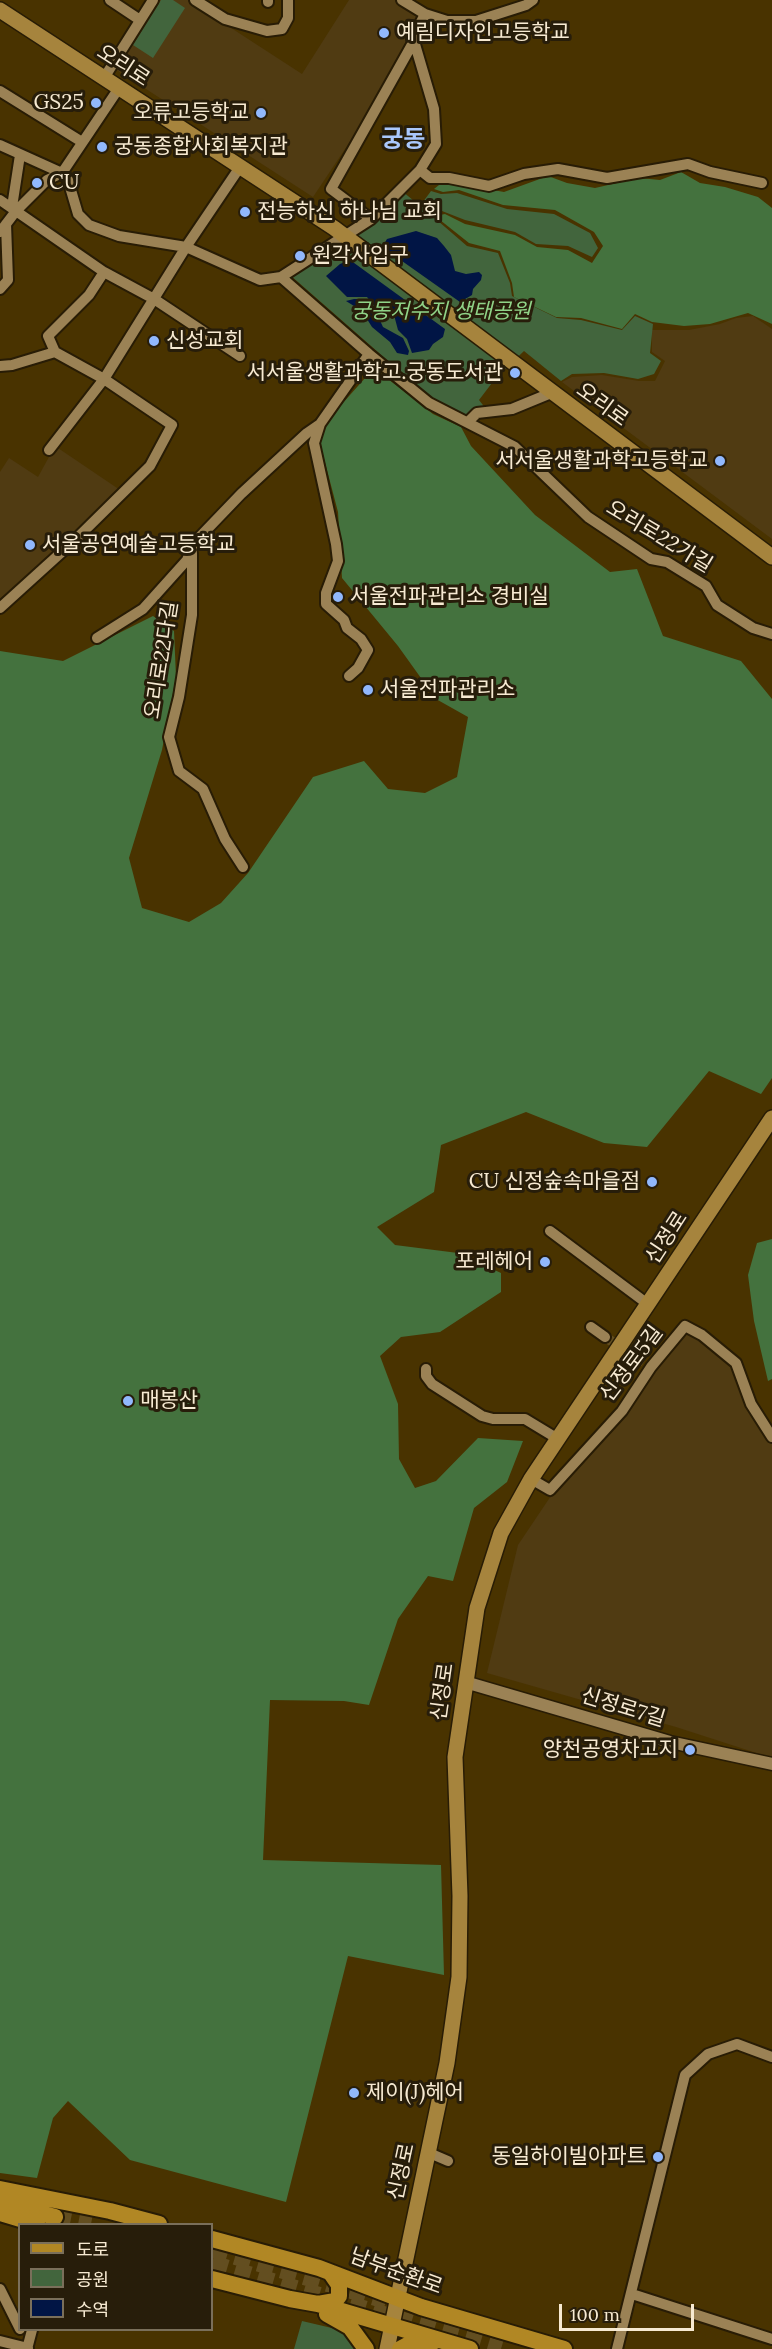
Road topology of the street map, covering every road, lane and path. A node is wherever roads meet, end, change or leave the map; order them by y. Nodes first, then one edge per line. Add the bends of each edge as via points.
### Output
1 (110, 0) edge
2 (153, 0) edge
3 (195, 0) edge
4 (288, 0) edge
5 (402, 0) edge
6 (533, 0) edge
7 (0, 10) edge
8 (425, 14) junction
9 (140, 20) junction
10 (414, 41) junction
11 (104, 78) junction
12 (118, 88) junction
13 (0, 91) edge
14 (82, 142) junction
15 (0, 145) edge
16 (20, 155) junction
17 (240, 167) junction
18 (420, 170) junction
19 (62, 173) junction
20 (762, 183) dead end
21 (0, 200) edge
22 (14, 209) junction
23 (371, 219) junction
24 (3, 228) edge
25 (344, 235) junction
26 (186, 247) junction
27 (104, 272) junction
28 (281, 277) junction
29 (0, 290) edge
30 (153, 299) junction
31 (55, 352) junction
32 (369, 354) junction
33 (240, 356) dead end
34 (0, 366) edge
35 (104, 379) junction
36 (551, 393) junction
37 (468, 422) junction
38 (320, 424) junction
39 (49, 450) dead end
40 (193, 544) junction
41 (772, 558) edge
42 (0, 608) edge
43 (772, 634) edge
44 (97, 638) dead end
45 (349, 676) dead end
46 (243, 867) dead end
47 (772, 1118) edge
48 (550, 1231) dead end
49 (649, 1305) junction
50 (591, 1328) dead end
51 (605, 1337) tunnel mouth
52 (426, 1369) dead end
53 (772, 1437) edge
54 (558, 1439) junction
55 (531, 1479) junction
56 (465, 1682) junction
57 (772, 1764) edge
58 (772, 2056) edge
59 (427, 2152) junction
60 (448, 2161) dead end
61 (0, 2189) edge
62 (0, 2202) edge
63 (0, 2213) edge
64 (55, 2217) tunnel mouth
65 (0, 2223) edge
66 (34, 2223) edge
67 (155, 2223) edge
68 (18, 2228) edge
69 (213, 2239) edge
70 (330, 2272) junction
71 (213, 2279) edge
72 (2, 2294) edge
73 (632, 2294) junction
74 (397, 2298) junction
75 (290, 2300) junction
76 (318, 2304) junction
77 (18, 2325) edge
78 (391, 2326) junction
79 (21, 2331) edge
80 (32, 2331) edge
81 (772, 2339) edge
82 (0, 2341) edge
83 (448, 2343) junction
84 (28, 2349) edge
85 (366, 2349) edge
86 (387, 2349) edge
87 (400, 2349) edge
88 (470, 2349) edge
89 (564, 2349) edge
90 (617, 2349) edge

1 - 9 street
2 - 9 street
3 - 4 street via 225,19 267,31 282,29 288,18
5 - 8 street
6 - 8 street via 476,21 447,21
7 - 11 main road, 오리로
8 - 10 street
9 - 11 street
10 - 18 street via 435,109 436,144
10 - 23 street via 331,189
11 - 12 main road, 오리로
12 - 14 street
12 - 17 main road, 오리로
13 - 14 street
14 - 19 street
15 - 16 street
16 - 19 street
16 - 22 street
17 - 25 main road, 오리로
17 - 26 street
18 - 20 street via 430,178 489,186 558,168 607,178 688,164
18 - 23 street
19 - 22 street via 47,180
19 - 26 street via 68,180 78,214 89,225 119,236
21 - 22 street
22 - 24 street
22 - 27 street
23 - 25 street
24 - 29 street via 8,280
25 - 28 street
25 - 36 main road, 오리로
26 - 28 street via 260,280
26 - 30 street
27 - 30 street
27 - 31 street via 89,295 48,336
28 - 32 street, 오리로22가길
30 - 33 street
30 - 35 street
31 - 34 street
31 - 35 street
32 - 37 street, 오리로22가길 via 429,403
32 - 38 street, 오리로22다길
35 - 39 street
35 - 42 street via 172,425 150,466
36 - 37 street, 오리로 via 512,410 477,413
36 - 41 main road, 오리로
37 - 43 street, 오리로22가길 via 514,447 588,517 651,559 667,562 706,586 717,605 735,617
38 - 40 street, 오리로22다길 via 241,494
38 - 45 street, 오리로22다길 via 314,443 338,561 326,604 368,650
40 - 44 street, 오리로22다길 via 187,560 143,609
40 - 46 street, 오리로22다길 via 192,615 169,737 179,771 203,789
47 - 49 main road, 신정로
48 - 49 street
49 - 54 main road, 신정로
50 - 51 street
52 - 54 street via 432,1384 475,1412 493,1419 525,1419
53 - 55 street, 신정로5길 via 751,1404 736,1363 685,1326 648,1365 622,1411 550,1490
54 - 55 main road, 신정로
55 - 56 main road, 신정로 via 501,1533 477,1608
56 - 57 street, 신정로7길 via 670,1742
56 - 59 main road, 신정로 via 455,1757 459,1977 447,2063
58 - 73 street via 736,2044 708,2054 685,2075
59 - 60 street
59 - 74 main road, 신정로
61 - 67 main road
62 - 64 main road
63 - 66 main road
65 - 68 main road
69 - 70 main road, 남부순환로
70 - 74 main road, 남부순환로
70 - 76 main road via 339,2285 339,2296 335,2301
71 - 75 main road
72 - 77 street
73 - 81 street
73 - 90 street
74 - 78 main road, 신정로
74 - 89 main road, 남부순환로
75 - 76 main road
75 - 85 main road via 334,2316 350,2327
76 - 78 main road
78 - 83 main road
78 - 86 main road, 신정로
79 - 84 street
80 - 84 street
82 - 84 street
83 - 87 main road via 411,2343
83 - 88 main road

